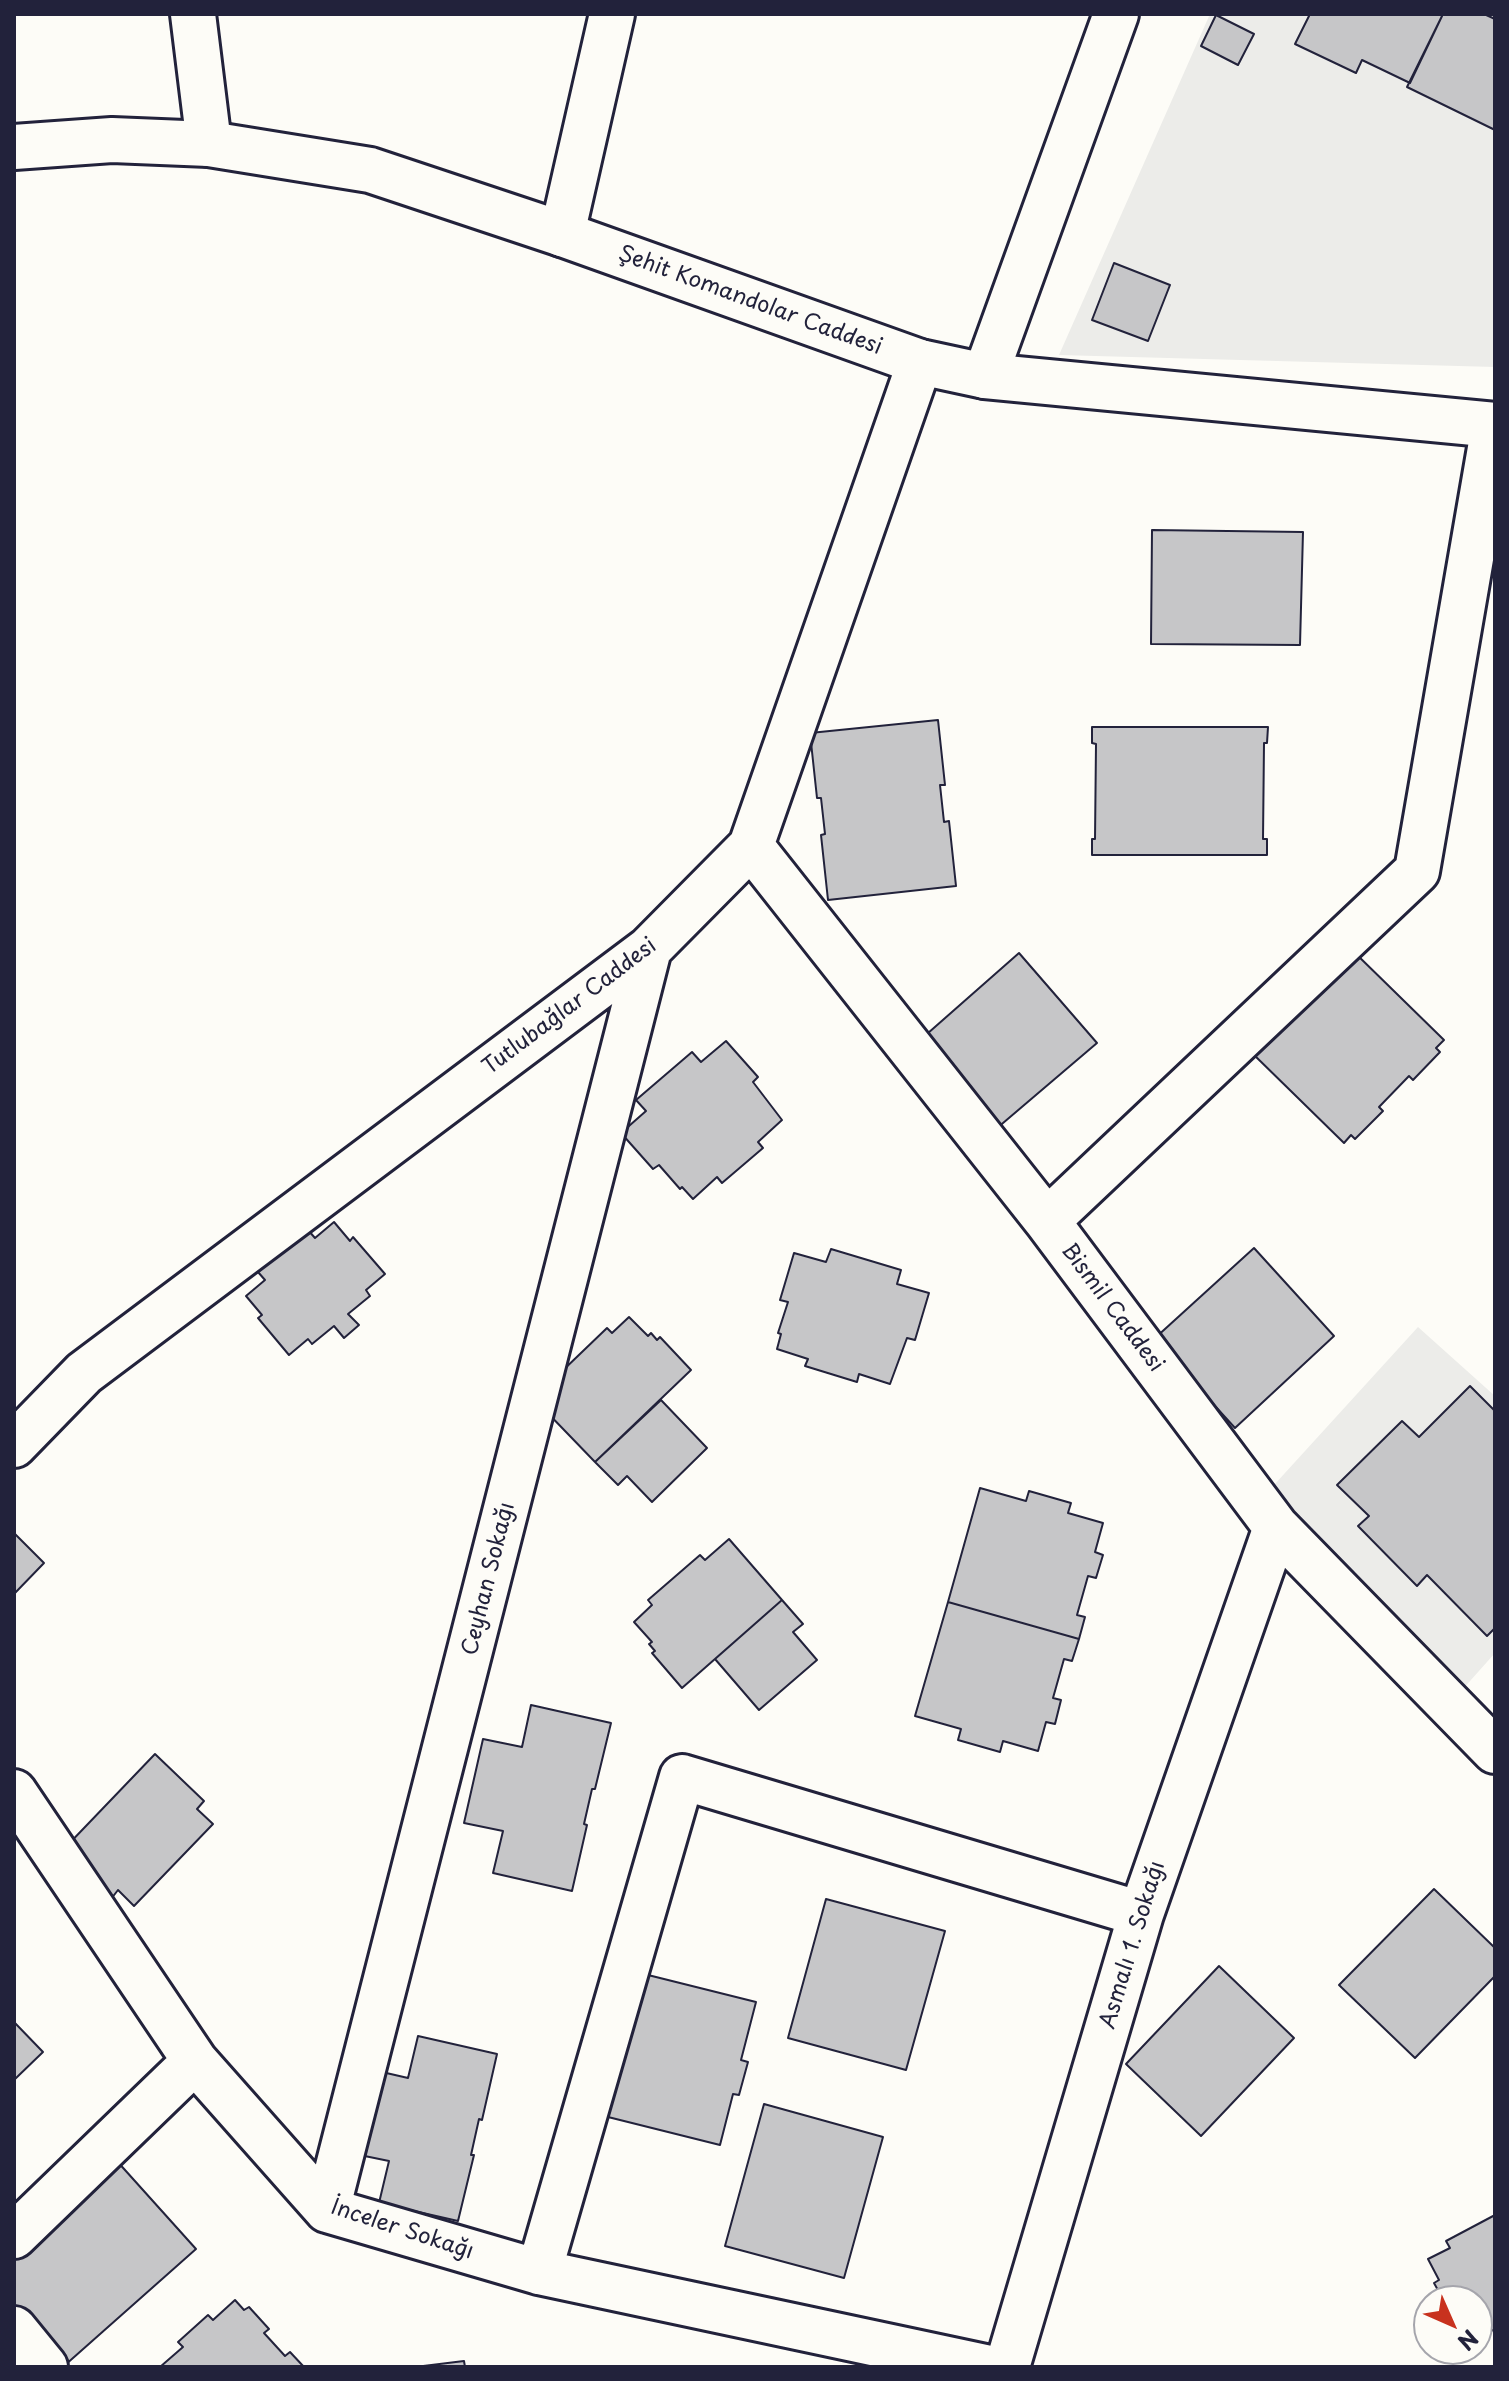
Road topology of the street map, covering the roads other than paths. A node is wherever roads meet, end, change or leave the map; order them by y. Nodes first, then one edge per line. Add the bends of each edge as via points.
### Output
1 (193, 14) edge
2 (612, 14) edge
3 (1116, 14) edge
4 (209, 144) junction
5 (14, 147) edge
6 (562, 234) junction
7 (920, 362) junction
8 (985, 376) junction
9 (1495, 425) edge
10 (751, 846) junction
11 (649, 949) junction
12 (1047, 1221) junction
13 (14, 1445) edge
14 (1276, 1527) junction
15 (1495, 1751) edge
16 (14, 1792) edge
17 (1141, 1914) junction
18 (195, 2061) junction
19 (327, 2210) junction
20 (14, 2236) edge
21 (539, 2272) junction
22 (14, 2329) edge
23 (45, 2367) edge
24 (985, 2367) edge
25 (1007, 2367) edge

1 - 4 street
2 - 6 street
3 - 8 street
4 - 5 street, Şehit Komandolar Caddesi via 112,140
4 - 6 street, Şehit Komandolar Caddesi via 370,170
6 - 7 street, Şehit Komandolar Caddesi
7 - 8 street, Şehit Komandolar Caddesi
7 - 10 street, Tutlubağlar Caddesi
8 - 9 street, Şehit Komandolar Caddesi
9 - 12 street via 1417,871
10 - 11 street, Tutlubağlar Caddesi
10 - 12 street, Bismil Caddesi
11 - 13 street, Tutlubağlar Caddesi via 84,1373
11 - 19 street, Ceyhan Sokağı
12 - 14 street, Bismil Caddesi
14 - 15 street, Bismil Caddesi
14 - 17 street, Asmalı 1. Sokağı
16 - 18 street, İnceler Sokağı
17 - 21 street via 682,1777
17 - 25 street, Asmalı 1. Sokağı
18 - 19 street, İnceler Sokağı
18 - 20 street
19 - 21 street, İnceler Sokağı
21 - 24 street, İnceler Sokağı
22 - 23 street

